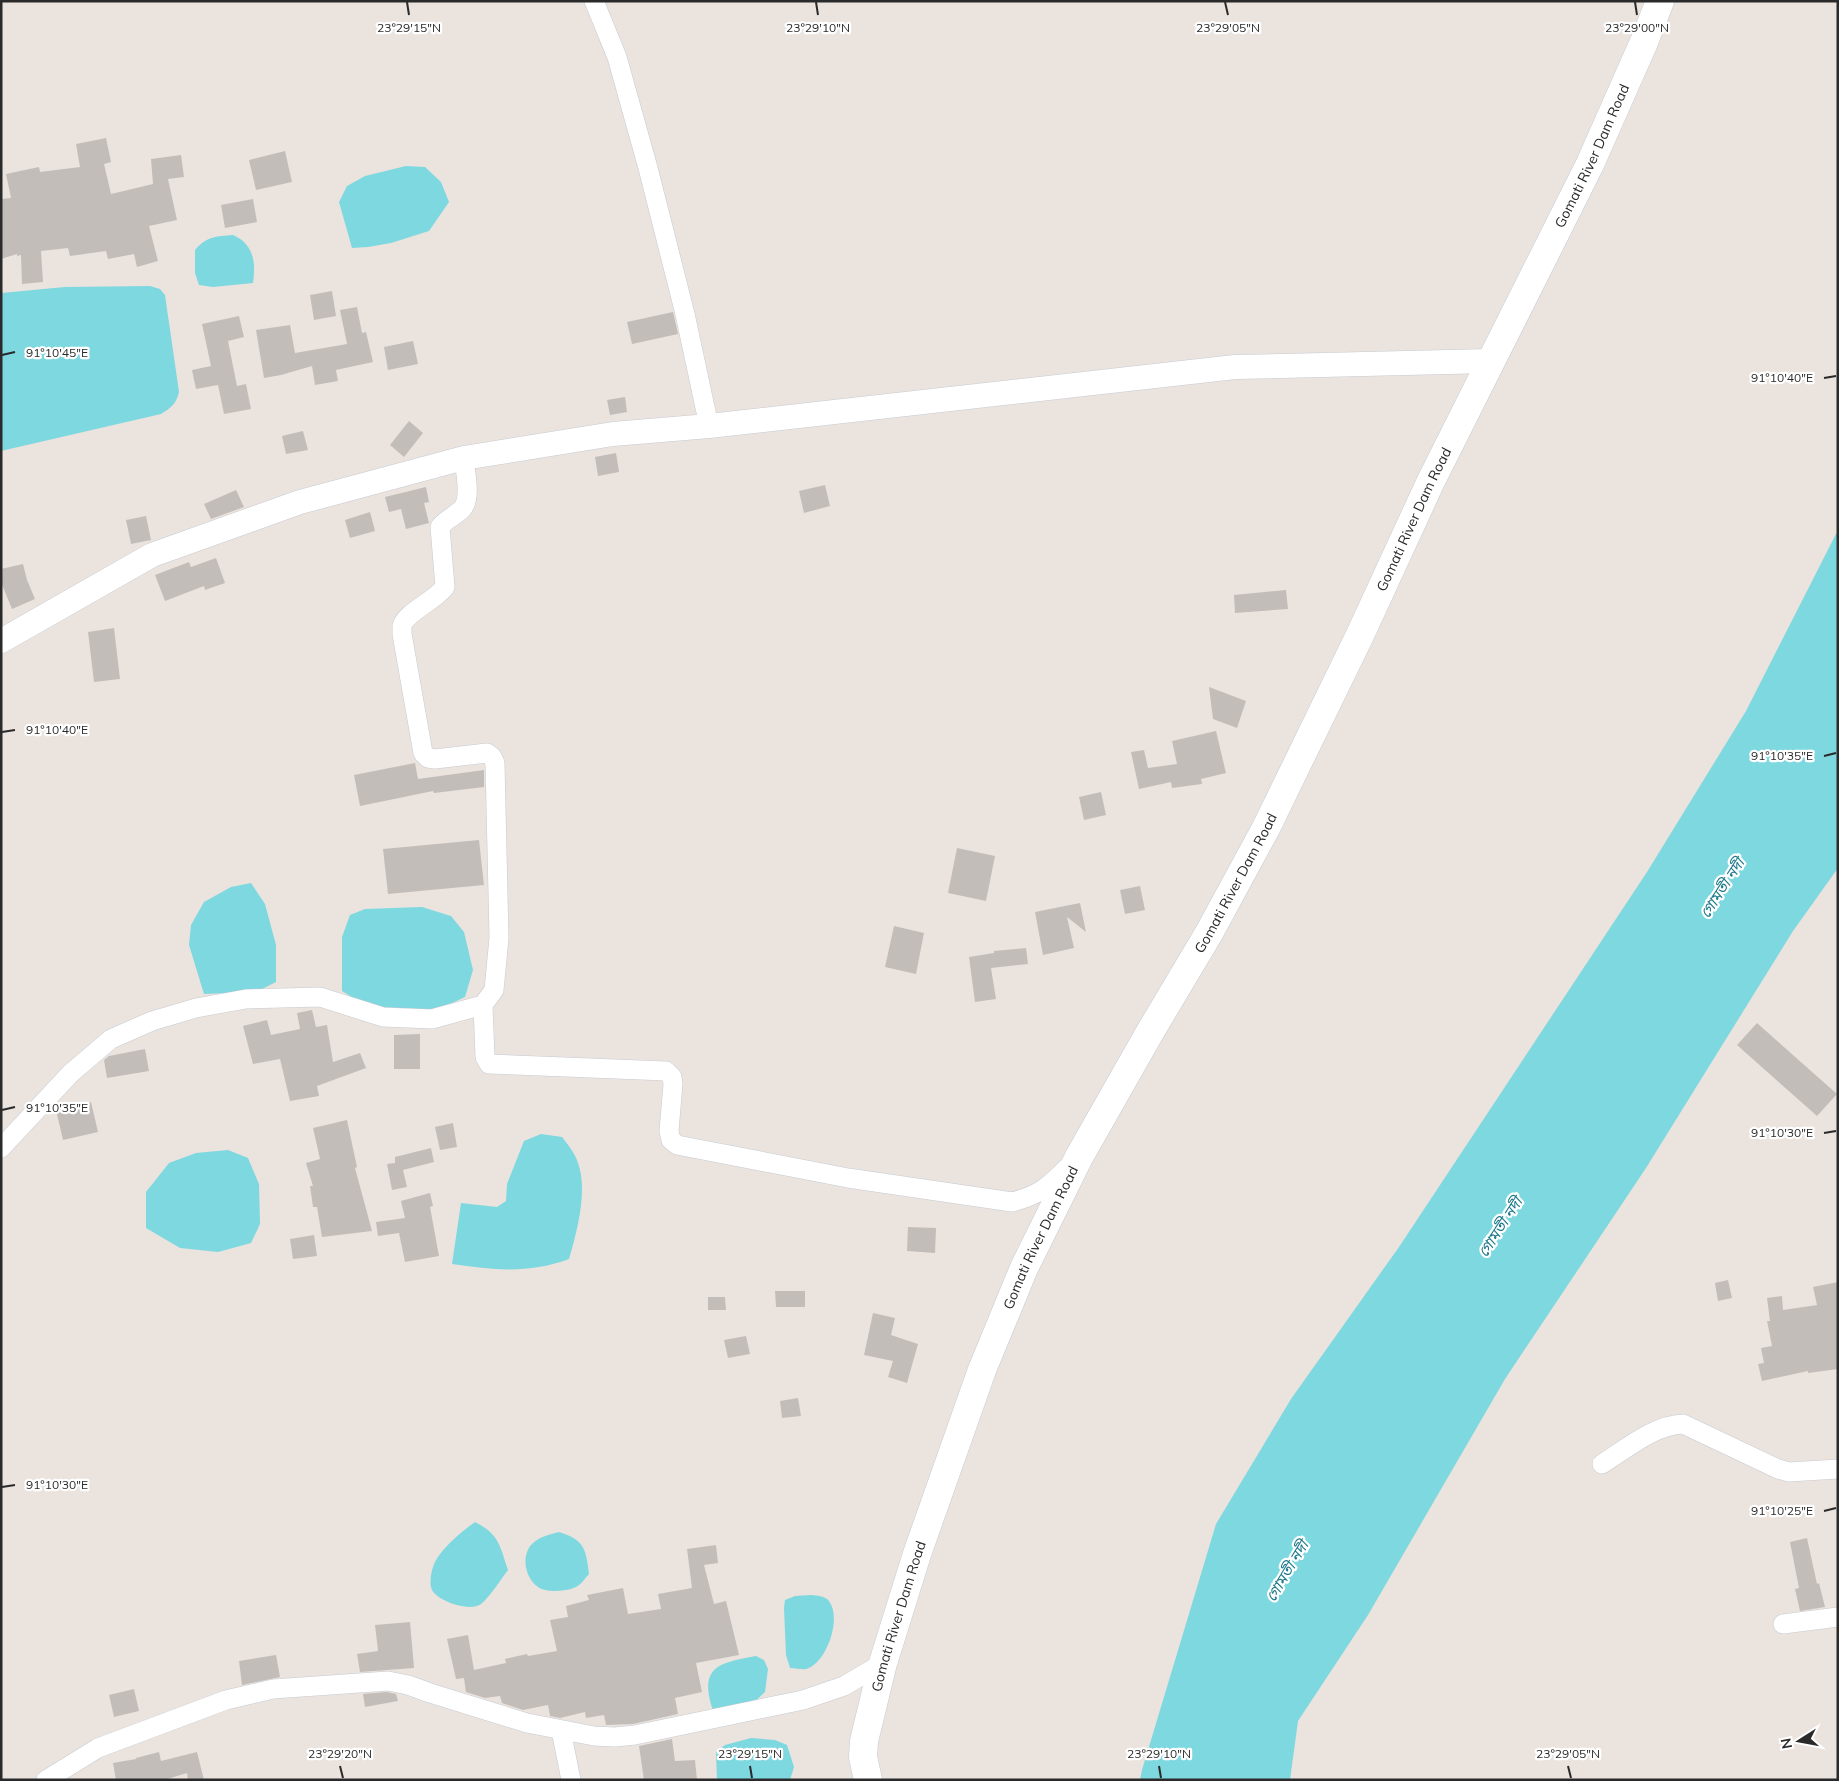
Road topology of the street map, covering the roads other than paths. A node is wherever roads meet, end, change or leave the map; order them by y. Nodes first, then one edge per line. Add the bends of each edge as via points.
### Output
1 (594, 1) edge
2 (1660, 1) edge
3 (1490, 361) junction
4 (709, 426) junction
5 (464, 458) junction
6 (1, 642) edge
7 (483, 1005) junction
8 (1, 1148) edge
9 (1079, 1157) junction
10 (1602, 1464) dead end
11 (1838, 1469) edge
12 (1838, 1617) edge
13 (1783, 1624) dead end
14 (883, 1663) junction
15 (561, 1730) junction
16 (46, 1780) edge
17 (571, 1780) edge
18 (868, 1780) edge

1 - 4 street via 617,57 648,168
2 - 3 main road, Gomati River Dam Road via 1590,164
3 - 4 street via 1235,367
3 - 9 main road, Gomati River Dam Road via 1266,828
4 - 5 street via 613,434
5 - 6 street via 300,502 152,555
5 - 7 street via 467,501 440,527 445,587 406,619 402,634 424,753 435,759 487,754 495,763 500,938 494,990
7 - 8 street via 432,1019 383,1016 320,997 246,999 196,1008 152,1021 111,1039 71,1073
7 - 9 street via 485,1057 489,1064 666,1071 674,1084 669,1132 677,1145 848,1178 1012,1202 1048,1188
9 - 14 main road, Gomati River Dam Road via 1024,1268 982,1370 917,1554
10 - 11 street via 1639,1440 1672,1425 1683,1424 1778,1469 1789,1472
12 - 13 street
14 - 15 street via 844,1686 793,1702 635,1735 594,1736
14 - 18 main road, Gomati River Dam Road via 864,1741
15 - 16 street via 526,1723 388,1681 273,1689 226,1700 98,1748
15 - 17 street

